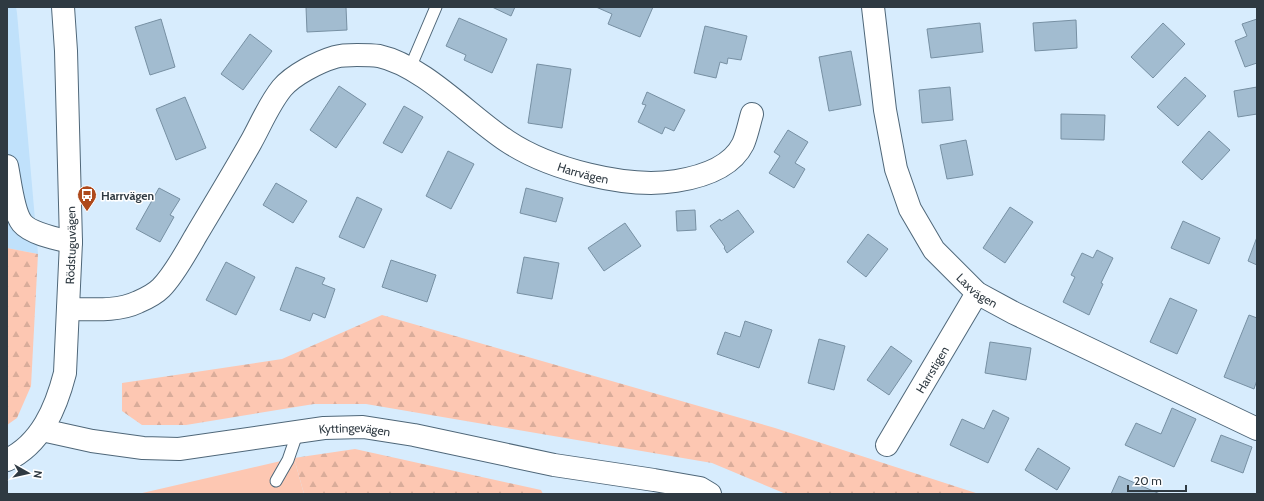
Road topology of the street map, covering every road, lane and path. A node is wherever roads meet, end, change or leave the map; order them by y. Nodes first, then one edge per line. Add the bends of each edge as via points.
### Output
1 (63, 7) edge
2 (436, 7) edge
3 (873, 7) edge
4 (410, 68) junction
5 (752, 114) dead end
6 (7, 166) edge
7 (71, 242) junction
8 (977, 293) junction
9 (68, 309) junction
10 (1257, 429) edge
11 (42, 430) junction
12 (298, 431) junction
13 (887, 445) dead end
14 (7, 460) edge
15 (276, 481) dead end
16 (710, 494) edge

1 - 7 street, Rödstuguvägen
2 - 4 lane
3 - 8 street, Laxvägen via 896,169 910,209 934,250
4 - 5 street, Harrvägen via 508,141 541,159 595,176 632,182 681,180 720,168 732,159 743,144
4 - 9 street, Harrvägen via 378,56 356,55 336,57 316,64 297,76 283,87 272,103 182,260 160,289 136,303 114,309
6 - 7 street via 14,204 22,223 39,234
7 - 9 street, Rödstuguvägen
8 - 10 street, Laxvägen
8 - 13 street, Harrstigen
9 - 11 street, Rödstuguvägen via 64,373 51,414
11 - 12 street, Kyttingevägen via 92,441 143,448 180,449
11 - 14 street via 34,441
12 - 15 lane via 288,460
12 - 16 street, Kyttingevägen via 363,427 414,435 554,465 700,488

